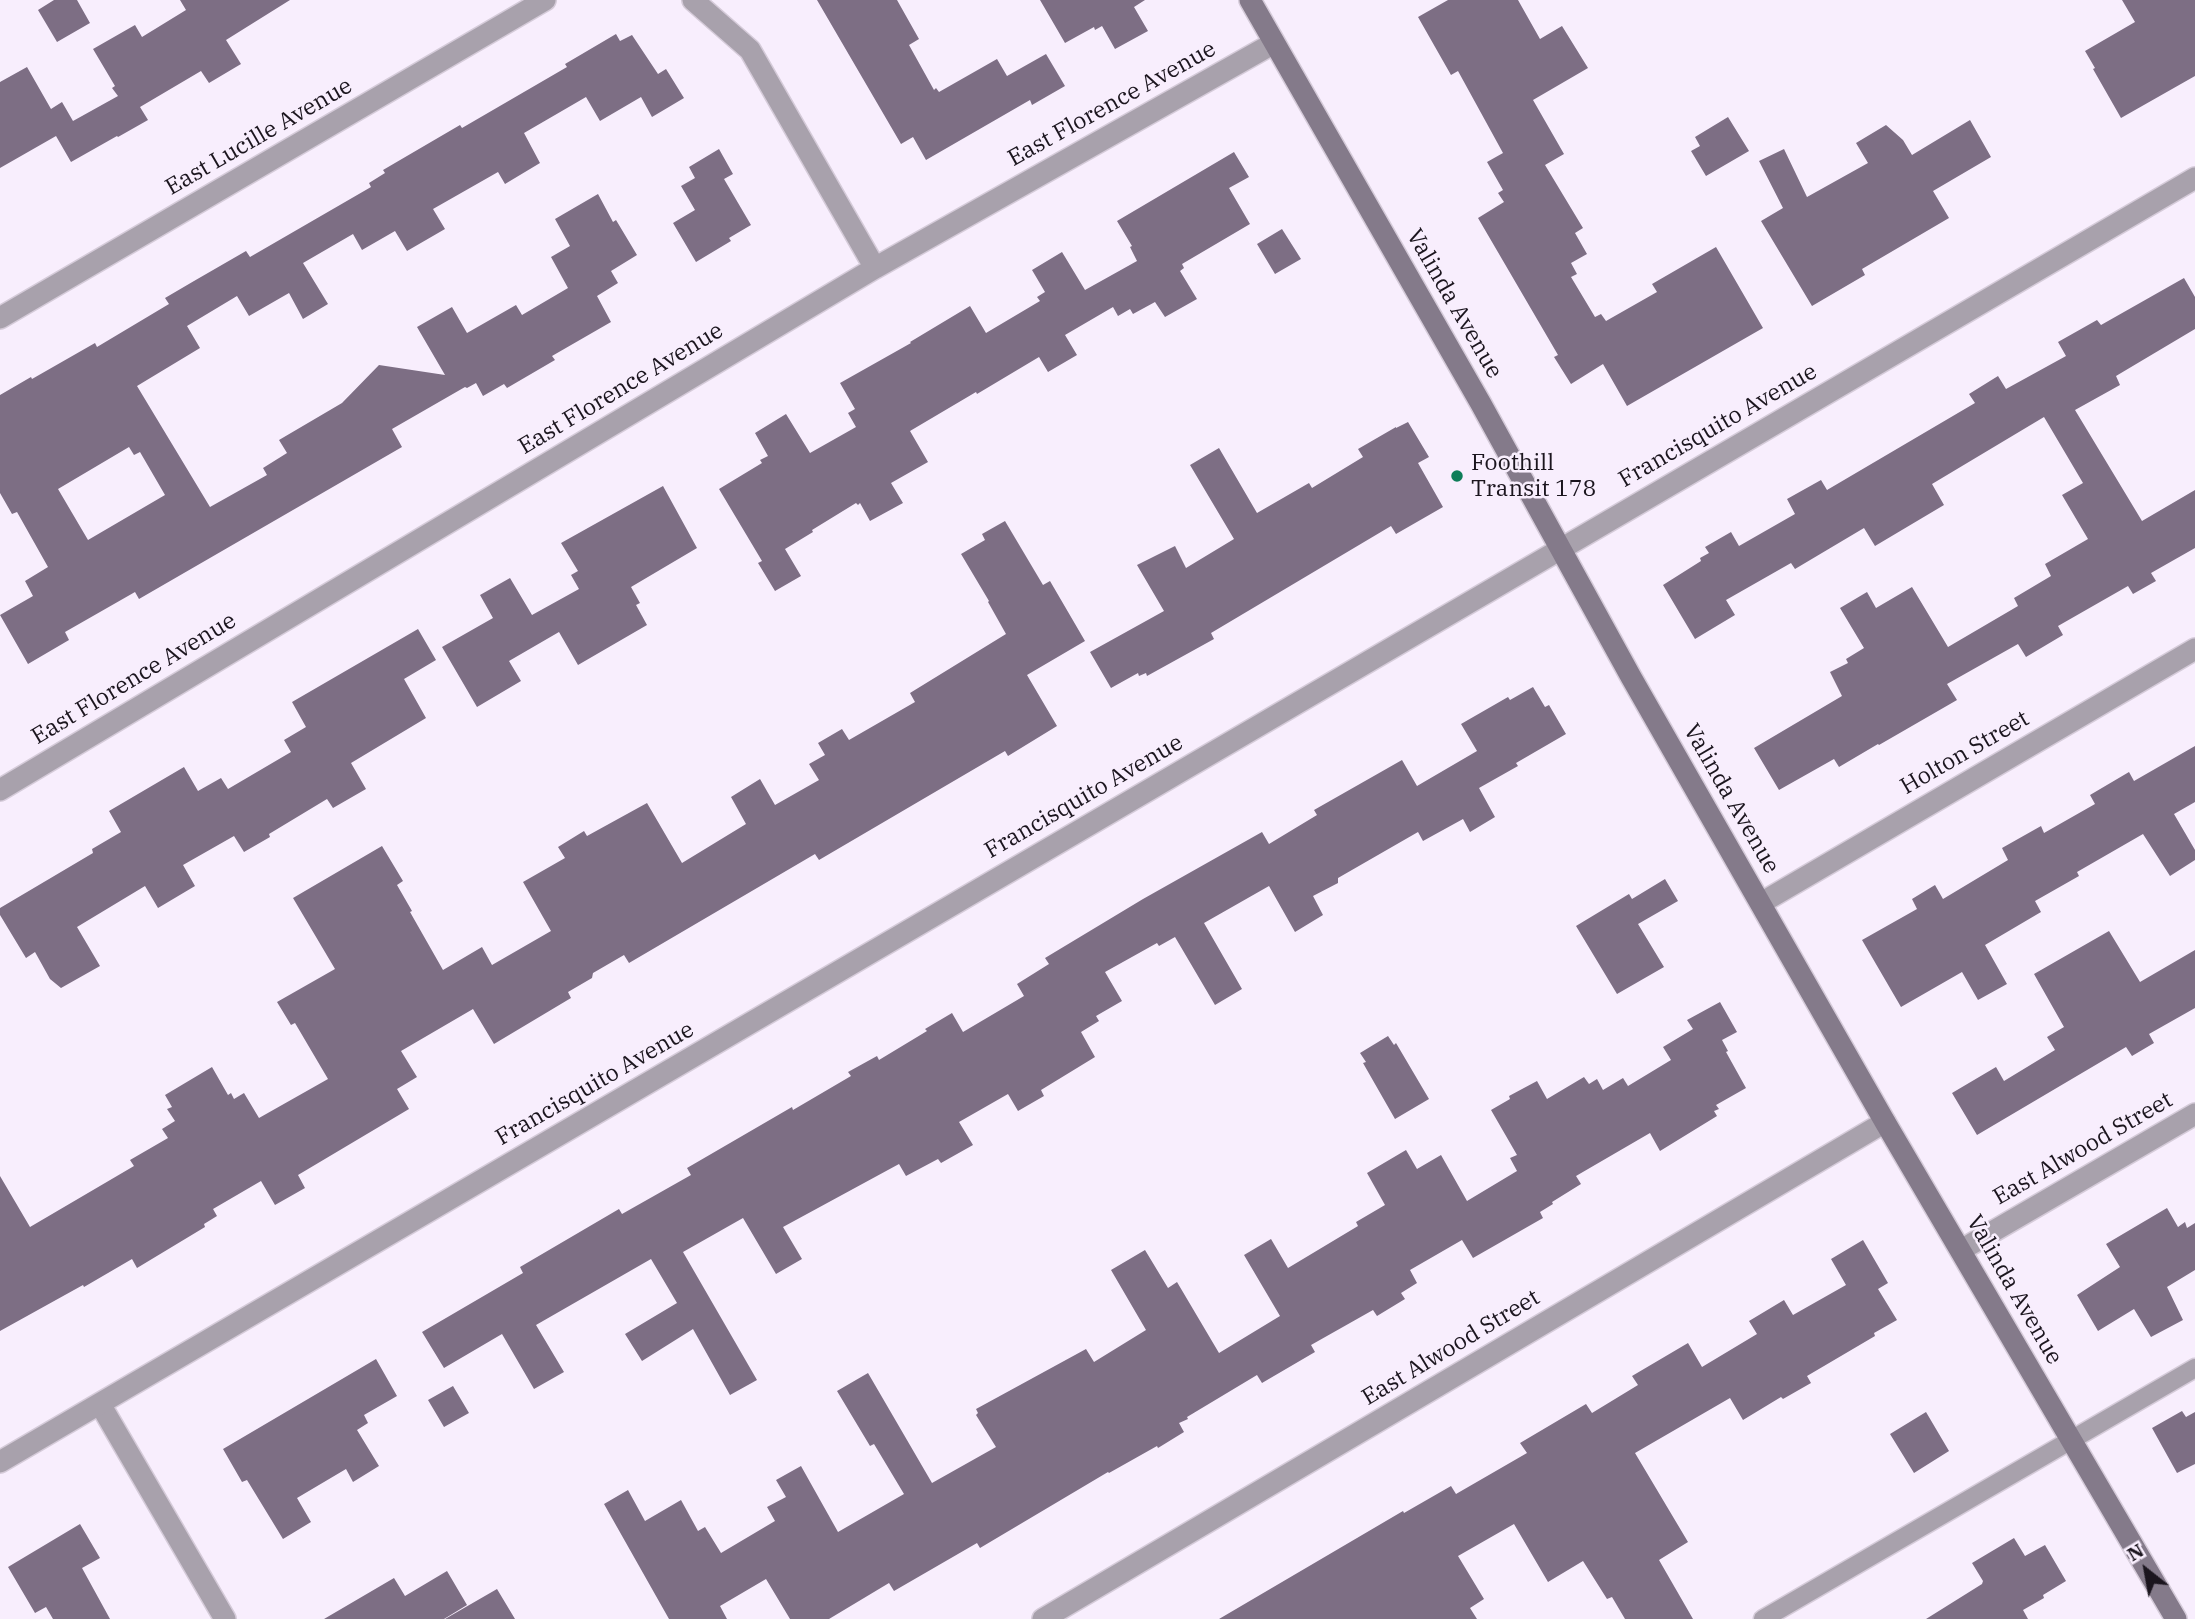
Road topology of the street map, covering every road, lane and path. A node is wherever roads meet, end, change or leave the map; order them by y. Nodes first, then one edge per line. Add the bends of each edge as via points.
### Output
1 (545, 0) edge
2 (692, 0) edge
3 (1250, 0) edge
4 (1274, 43) junction
5 (2195, 178) edge
6 (875, 268) junction
7 (0, 318) edge
8 (1560, 549) junction
9 (2195, 649) edge
10 (0, 790) edge
11 (1761, 903) junction
12 (2195, 1114) edge
13 (1885, 1122) junction
14 (1961, 1250) junction
15 (2195, 1368) edge
16 (100, 1404) junction
17 (2072, 1440) junction
18 (0, 1462) edge
19 (225, 1619) edge
20 (1042, 1619) edge
21 (1763, 1619) edge
22 (2176, 1619) edge

1 - 7 street, East Lucille Avenue
2 - 6 street via 750,50
3 - 4 main road, Valinda Avenue
4 - 6 street, East Florence Avenue
4 - 8 main road, Valinda Avenue
5 - 8 street, Francisquito Avenue
6 - 10 street, East Florence Avenue
8 - 11 main road, Valinda Avenue
8 - 16 street, Francisquito Avenue
9 - 11 street, Holton Street
11 - 13 main road, Valinda Avenue
12 - 14 street, East Alwood Street
13 - 14 main road, Valinda Avenue
13 - 20 street, East Alwood Street
14 - 17 main road, Valinda Avenue
15 - 17 lane
16 - 18 street, Francisquito Avenue
16 - 19 street
17 - 21 lane
17 - 22 main road, Valinda Avenue

